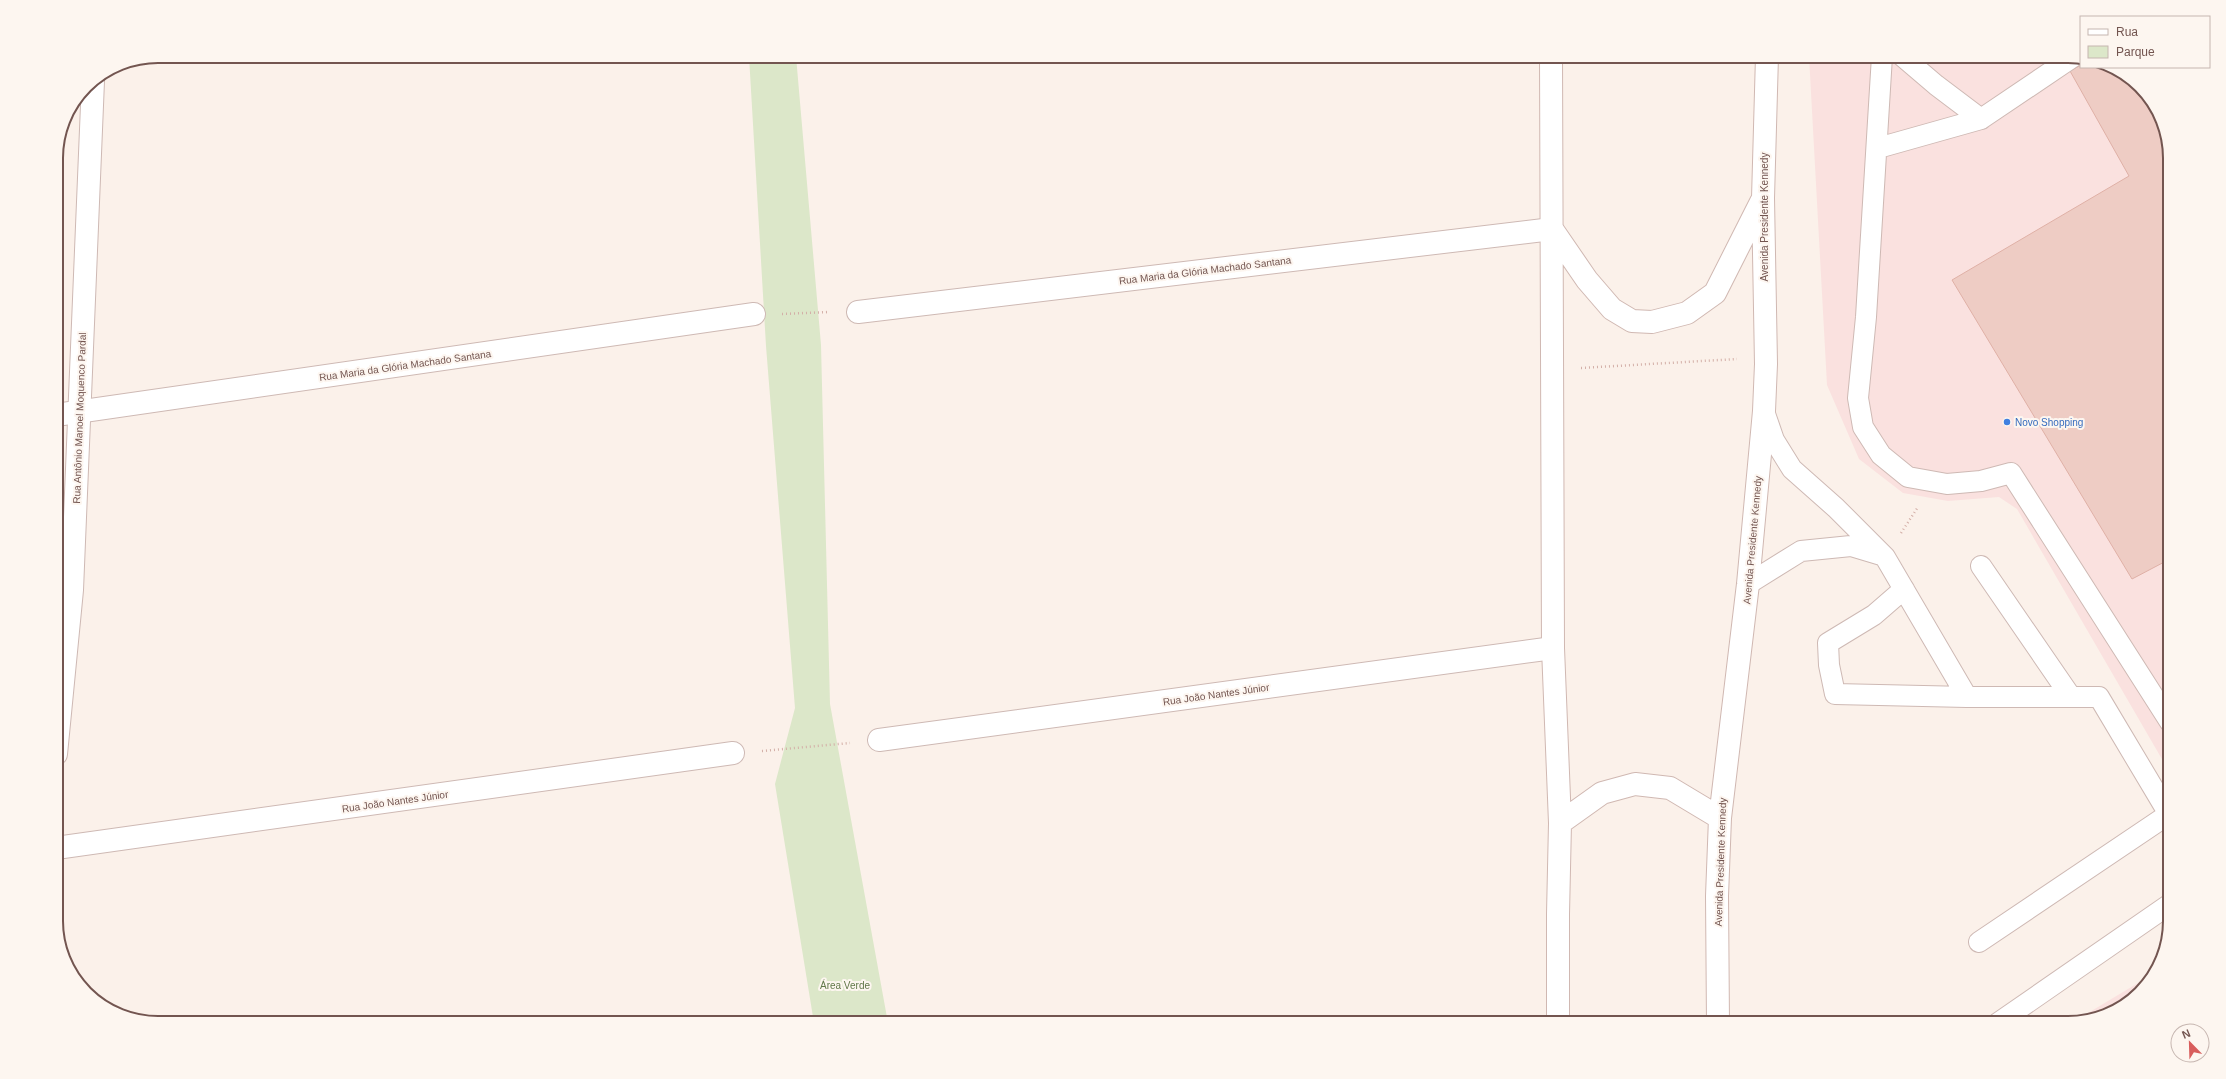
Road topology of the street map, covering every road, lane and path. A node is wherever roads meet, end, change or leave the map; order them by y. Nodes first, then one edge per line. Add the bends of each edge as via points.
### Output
1 (1551, 63) edge
2 (1767, 63) edge
3 (1882, 63) edge
4 (1910, 63) edge
5 (2064, 63) edge
6 (93, 89) edge
7 (1981, 119) junction
8 (1878, 148) junction
9 (1763, 198) junction
10 (1552, 229) junction
11 (858, 312) joint
12 (754, 314) joint
13 (1766, 358) junction
14 (1552, 370) junction
15 (1764, 411) junction
16 (79, 412) junction
17 (63, 414) edge
18 (1934, 482) junction
19 (1885, 557) junction
20 (1981, 566) dead end
21 (1748, 584) junction
22 (1904, 589) junction
23 (1553, 648) junction
24 (63, 682) edge
25 (1967, 697) junction
26 (2071, 697) junction
27 (2163, 711) edge
28 (879, 740) joint
29 (733, 754) joint
30 (2163, 803) edge
31 (1720, 818) junction
32 (2163, 820) edge
33 (1560, 823) junction
34 (63, 847) edge
35 (2163, 909) edge
36 (1979, 942) dead end
37 (1558, 1016) edge
38 (1718, 1016) edge
39 (2008, 1016) edge

1 - 10 street
2 - 9 street, Avenida Presidente Kennedy
3 - 8 lane
4 - 7 lane
5 - 7 lane
6 - 16 street, Rua Antônio Manoel Moquenco Pardal
7 - 8 lane
8 - 18 lane via 1858,398 1863,427 1881,455 1908,477
9 - 10 street via 1715,293 1687,313 1652,322 1632,321 1612,309 1587,280
9 - 13 street, Avenida Presidente Kennedy
10 - 11 street, Rua Maria da Glória Machado Santana
10 - 14 street
11 - 12 path
12 - 16 street, Rua Maria da Glória Machado Santana
13 - 14 path
13 - 15 street, Avenida Presidente Kennedy
14 - 23 street
15 - 19 lane via 1774,440 1792,469
15 - 21 street, Avenida Presidente Kennedy
16 - 17 street, Rua Maria da Glória Machado Santana
16 - 24 street, Rua Antônio Manoel Moquenco Pardal via 72,590
18 - 19 path
18 - 27 lane via 1947,484 1981,481 2011,473
19 - 21 lane via 1851,546 1802,551
19 - 22 lane
20 - 26 lane
21 - 31 street, Avenida Presidente Kennedy
22 - 25 lane
22 - 25 lane via 1874,615 1828,643 1829,665 1835,694
23 - 28 street, Rua João Nantes Júnior
23 - 33 street
25 - 26 lane
26 - 30 lane via 2099,697
28 - 29 path
29 - 34 street, Rua João Nantes Júnior
31 - 33 street via 1670,788 1635,784 1602,793
31 - 38 street, Avenida Presidente Kennedy via 1717,896
32 - 36 lane
33 - 37 street
35 - 39 lane

